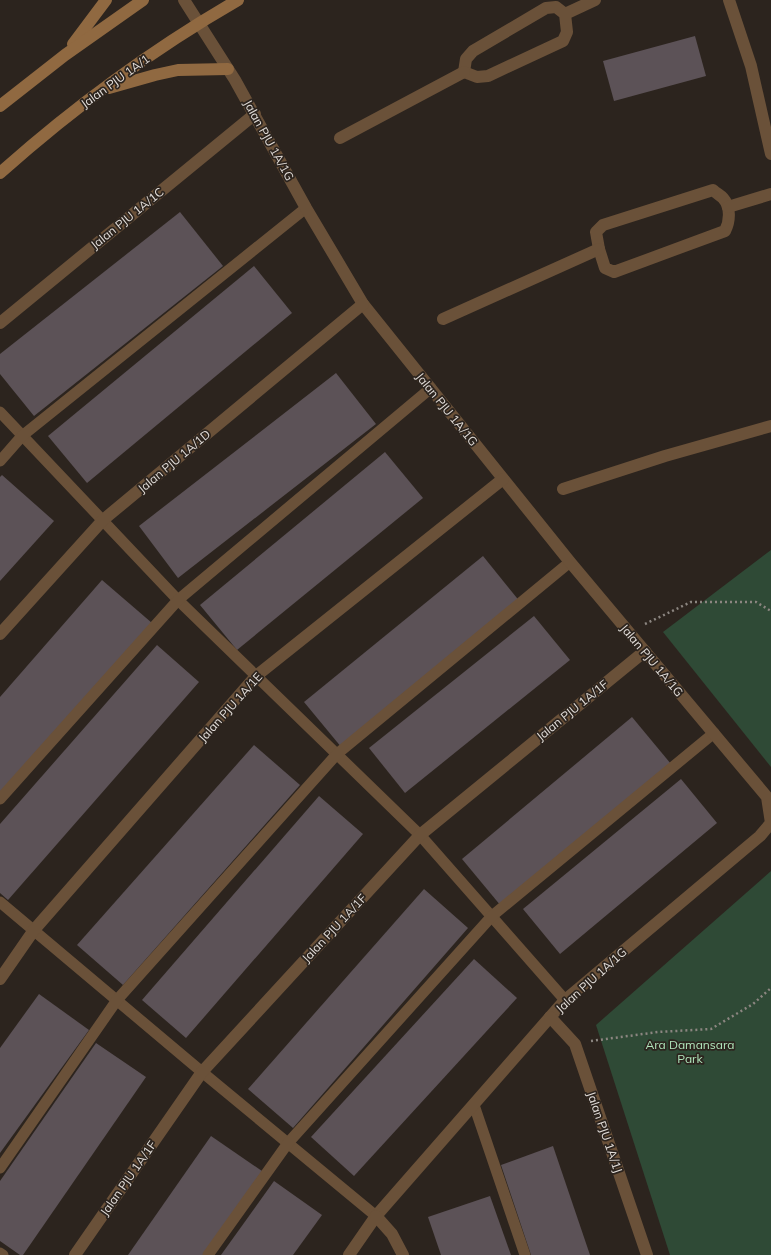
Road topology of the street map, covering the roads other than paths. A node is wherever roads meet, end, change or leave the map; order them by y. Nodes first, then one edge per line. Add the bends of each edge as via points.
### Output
1 (106, 0) edge
2 (143, 0) edge
3 (184, 0) edge
4 (238, 0) edge
5 (595, 0) edge
6 (729, 0) edge
7 (565, 14) junction
8 (199, 23) junction
9 (65, 55) junction
10 (228, 69) junction
11 (464, 72) junction
12 (98, 92) junction
13 (0, 106) edge
14 (255, 114) junction
15 (340, 138) dead end
16 (771, 154) edge
17 (0, 173) edge
18 (771, 194) edge
19 (728, 207) junction
20 (306, 208) junction
21 (599, 249) junction
22 (363, 304) junction
23 (443, 320) dead end
24 (0, 323) edge
25 (431, 388) junction
26 (0, 412) edge
27 (771, 426) edge
28 (22, 436) junction
29 (0, 461) edge
30 (503, 479) junction
31 (563, 489) dead end
32 (102, 520) junction
33 (570, 562) junction
34 (178, 600) junction
35 (0, 634) edge
36 (645, 651) junction
37 (256, 676) junction
38 (714, 733) junction
39 (337, 754) junction
40 (0, 799) edge
41 (420, 835) junction
42 (0, 902) edge
43 (492, 916) junction
44 (34, 930) junction
45 (0, 979) edge
46 (117, 1000) junction
47 (565, 1000) junction
48 (550, 1017) junction
49 (202, 1072) junction
50 (474, 1104) junction
51 (288, 1144) junction
52 (0, 1168) edge
53 (376, 1216) junction
54 (0, 1253) edge
55 (3, 1255) edge
56 (75, 1255) edge
57 (208, 1255) edge
58 (348, 1255) edge
59 (403, 1255) edge
60 (525, 1255) edge
61 (647, 1255) edge

1 - 9 main road
2 - 9 main road
3 - 8 street, Jalan PJU 1A/1G
4 - 8 main road, Jalan PJU 1A/1
5 - 7 street
6 - 16 street via 751,66
7 - 11 street via 556,7 546,8 473,51 466,59
7 - 11 street via 567,32 563,41 488,76 477,77
8 - 10 street, Jalan PJU 1A/1G
8 - 12 main road, Jalan PJU 1A/1
9 - 13 main road
10 - 12 main road via 178,70
10 - 14 street, Jalan PJU 1A/1G
11 - 15 street
12 - 17 main road, Jalan PJU 1A/1
14 - 20 street, Jalan PJU 1A/1G
14 - 24 street, Jalan PJU 1A/1C
18 - 19 street
19 - 21 street via 723,198 712,190 602,225 596,232
19 - 21 street via 729,224 725,231 614,272 605,268
20 - 22 street, Jalan PJU 1A/1G
20 - 28 lane
21 - 23 street
22 - 25 street, Jalan PJU 1A/1G
22 - 32 street, Jalan PJU 1A/1D
25 - 30 street, Jalan PJU 1A/1G
25 - 34 lane
26 - 28 lane
27 - 31 street via 665,456
28 - 29 lane
28 - 32 lane
30 - 33 street, Jalan PJU 1A/1G
30 - 37 street, Jalan PJU 1A/1E
32 - 34 lane
32 - 35 street, Jalan PJU 1A/1D
33 - 36 street, Jalan PJU 1A/1G
33 - 39 lane
34 - 37 lane
34 - 40 lane
36 - 38 street, Jalan PJU 1A/1G
36 - 41 street, Jalan PJU 1A/1F
37 - 39 lane
37 - 44 street, Jalan PJU 1A/1E
38 - 43 lane
38 - 47 street, Jalan PJU 1A/1G via 767,797 771,822 760,836
39 - 41 lane
39 - 46 lane
41 - 43 lane
41 - 49 street, Jalan PJU 1A/1F
42 - 44 lane
43 - 47 lane
43 - 51 lane
44 - 45 street, Jalan PJU 1A/1E
44 - 46 lane
46 - 49 lane
46 - 52 lane
47 - 48 street, Jalan PJU 1A/1G
48 - 50 street, Jalan PJU 1A/1G
48 - 61 street, Jalan PJU 1A/1J via 575,1044
49 - 51 lane
49 - 56 street, Jalan PJU 1A/1F
50 - 53 street, Jalan PJU 1A/1G
50 - 60 lane
51 - 53 lane
51 - 57 lane
53 - 58 street, Jalan PJU 1A/1G
53 - 59 street via 392,1234
54 - 55 lane

